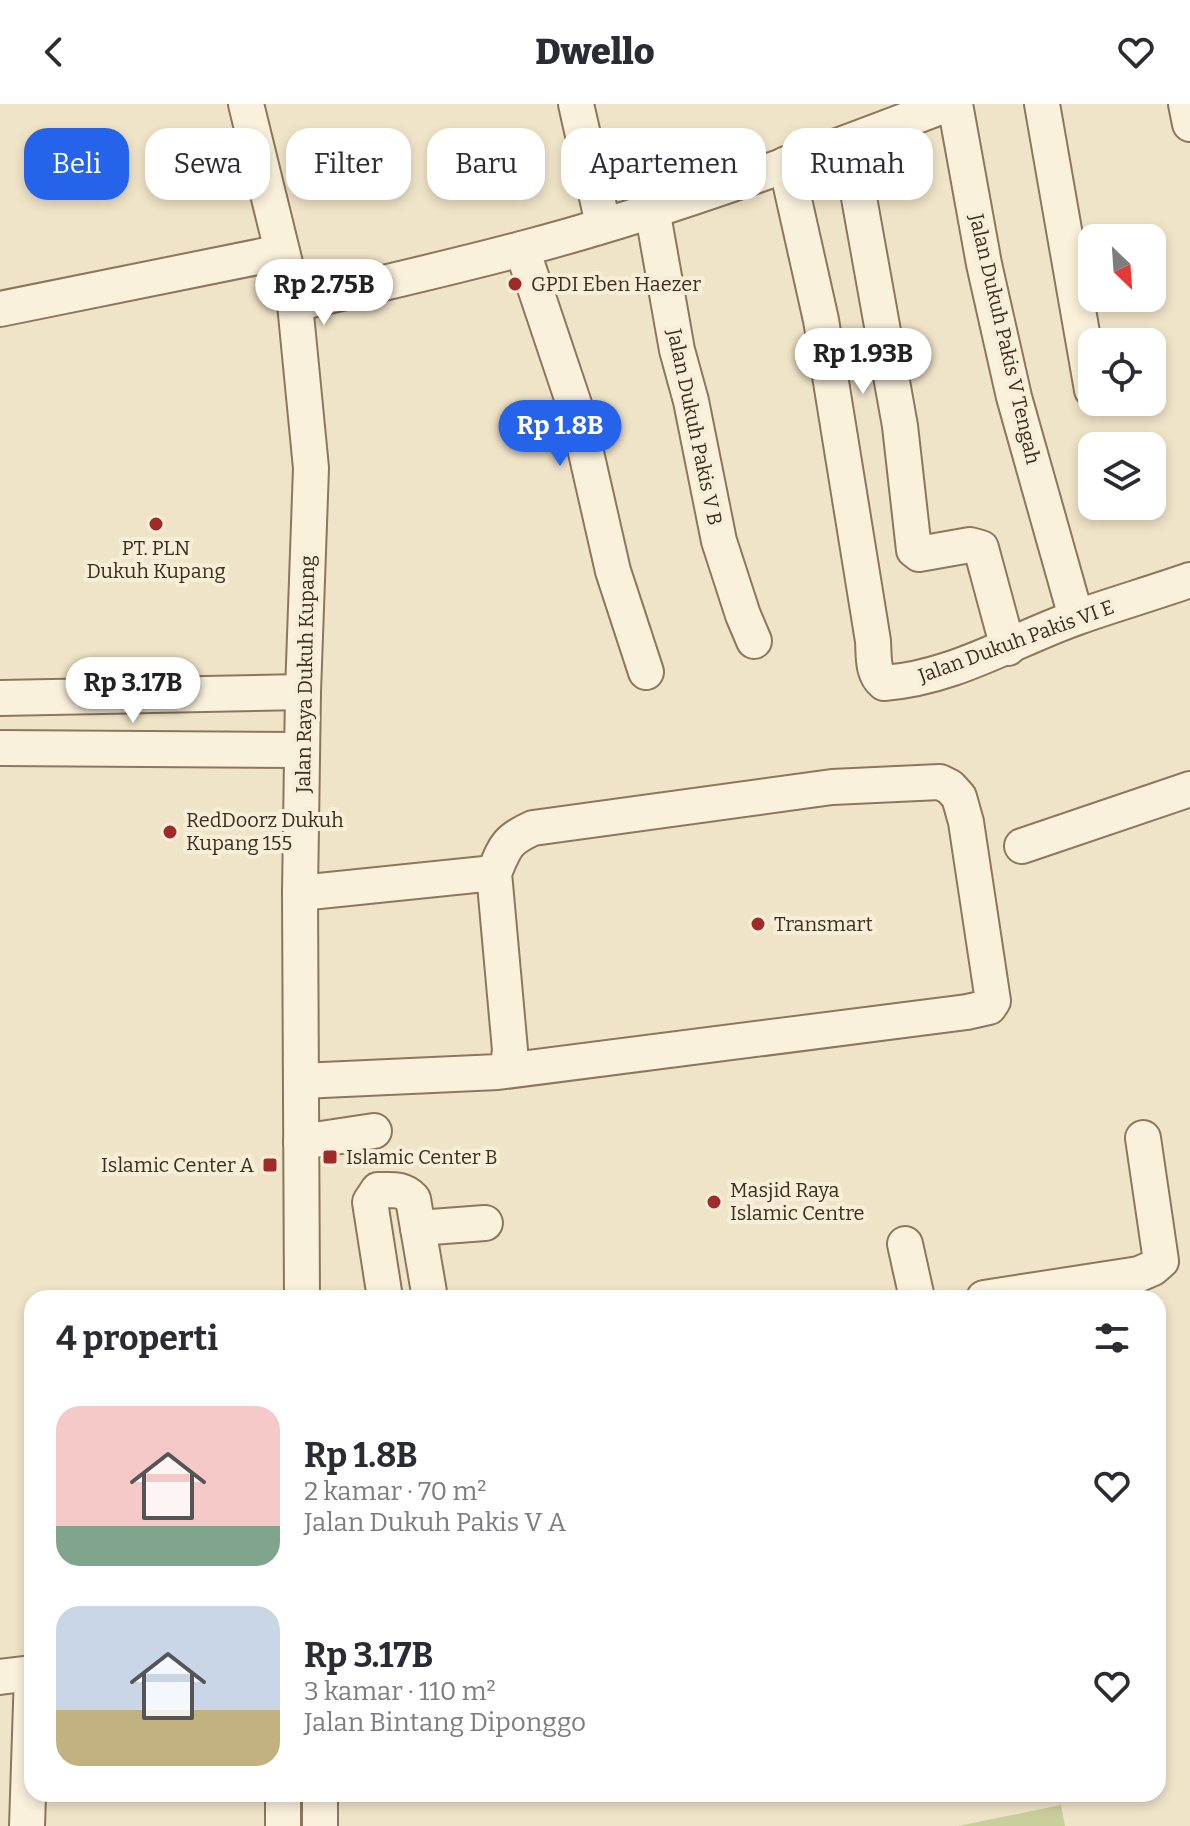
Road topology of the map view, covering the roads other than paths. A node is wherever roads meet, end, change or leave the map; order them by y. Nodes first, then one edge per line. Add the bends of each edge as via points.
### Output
1 (246, 104) edge
2 (576, 104) edge
3 (948, 104) edge
4 (955, 104) edge
5 (1042, 104) edge
6 (1186, 104) edge
7 (1190, 124) edge
8 (885, 128) edge
9 (782, 165) edge
10 (794, 200) edge
11 (860, 200) edge
12 (652, 209) junction
13 (603, 224) junction
14 (522, 249) junction
15 (282, 252) junction
16 (295, 304) junction
17 (0, 309) edge
18 (1081, 328) edge
19 (1190, 580) edge
20 (1076, 617) junction
21 (754, 641) dead end
22 (1008, 648) junction
23 (646, 672) dead end
24 (303, 692) junction
25 (0, 698) edge
26 (0, 748) edge
27 (302, 750) junction
28 (1190, 789) edge
29 (1022, 846) dead end
30 (494, 873) junction
31 (300, 893) junction
32 (498, 1072) junction
33 (301, 1081) junction
34 (374, 1131) dead end
35 (1143, 1138) dead end
36 (301, 1142) junction
37 (485, 1223) dead end
38 (418, 1228) junction
39 (905, 1244) dead end
40 (302, 1290) edge
41 (384, 1290) edge
42 (429, 1290) edge
43 (915, 1290) edge
44 (1036, 1290) edge
45 (24, 1674) edge
46 (0, 1677) edge
47 (28, 1802) edge
48 (283, 1802) edge
49 (320, 1802) edge
50 (27, 1826) edge
51 (283, 1826) edge
52 (320, 1826) edge

1 - 15 street, Jalan Raya Dukuh Kupang
2 - 13 street
3 - 8 street
4 - 20 street, Jalan Dukuh Pakis V Tengah via 1014,397
5 - 18 street
6 - 7 street
9 - 12 street
10 - 22 street, Jalan Dukuh Pakis VI E via 821,320 875,673 884,683 931,676
11 - 22 street via 898,411 914,550 919,554 970,545 981,548
12 - 13 street
12 - 21 street, Jalan Dukuh Pakis V B via 719,541
13 - 14 street
14 - 16 street
14 - 23 street via 577,413 613,571
15 - 16 street, Jalan Raya Dukuh Kupang
15 - 17 street
16 - 24 street, Jalan Raya Dukuh Kupang via 311,468
19 - 20 street, Jalan Dukuh Pakis VI E
20 - 22 street, Jalan Dukuh Pakis VI E
24 - 25 street
24 - 27 street, Jalan Raya Dukuh Kupang
26 - 27 street
27 - 31 street, Jalan Raya Dukuh Kupang
28 - 29 street
30 - 31 street
30 - 32 street via 510,1050 508,1065
30 - 32 street via 513,837 533,828 832,787 940,782 959,797 966,822 993,1001 967,1012
31 - 33 street, Jalan Raya Dukuh Kupang
32 - 33 street
33 - 36 street, Jalan Raya Dukuh Kupang
34 - 36 street
35 - 44 street via 1161,1261 1139,1274
36 - 40 street, Jalan Raya Dukuh Kupang
37 - 38 street
38 - 41 street via 408,1193 378,1190 372,1195
38 - 42 street
39 - 43 street
45 - 46 street
47 - 50 street
48 - 51 street
49 - 52 street

